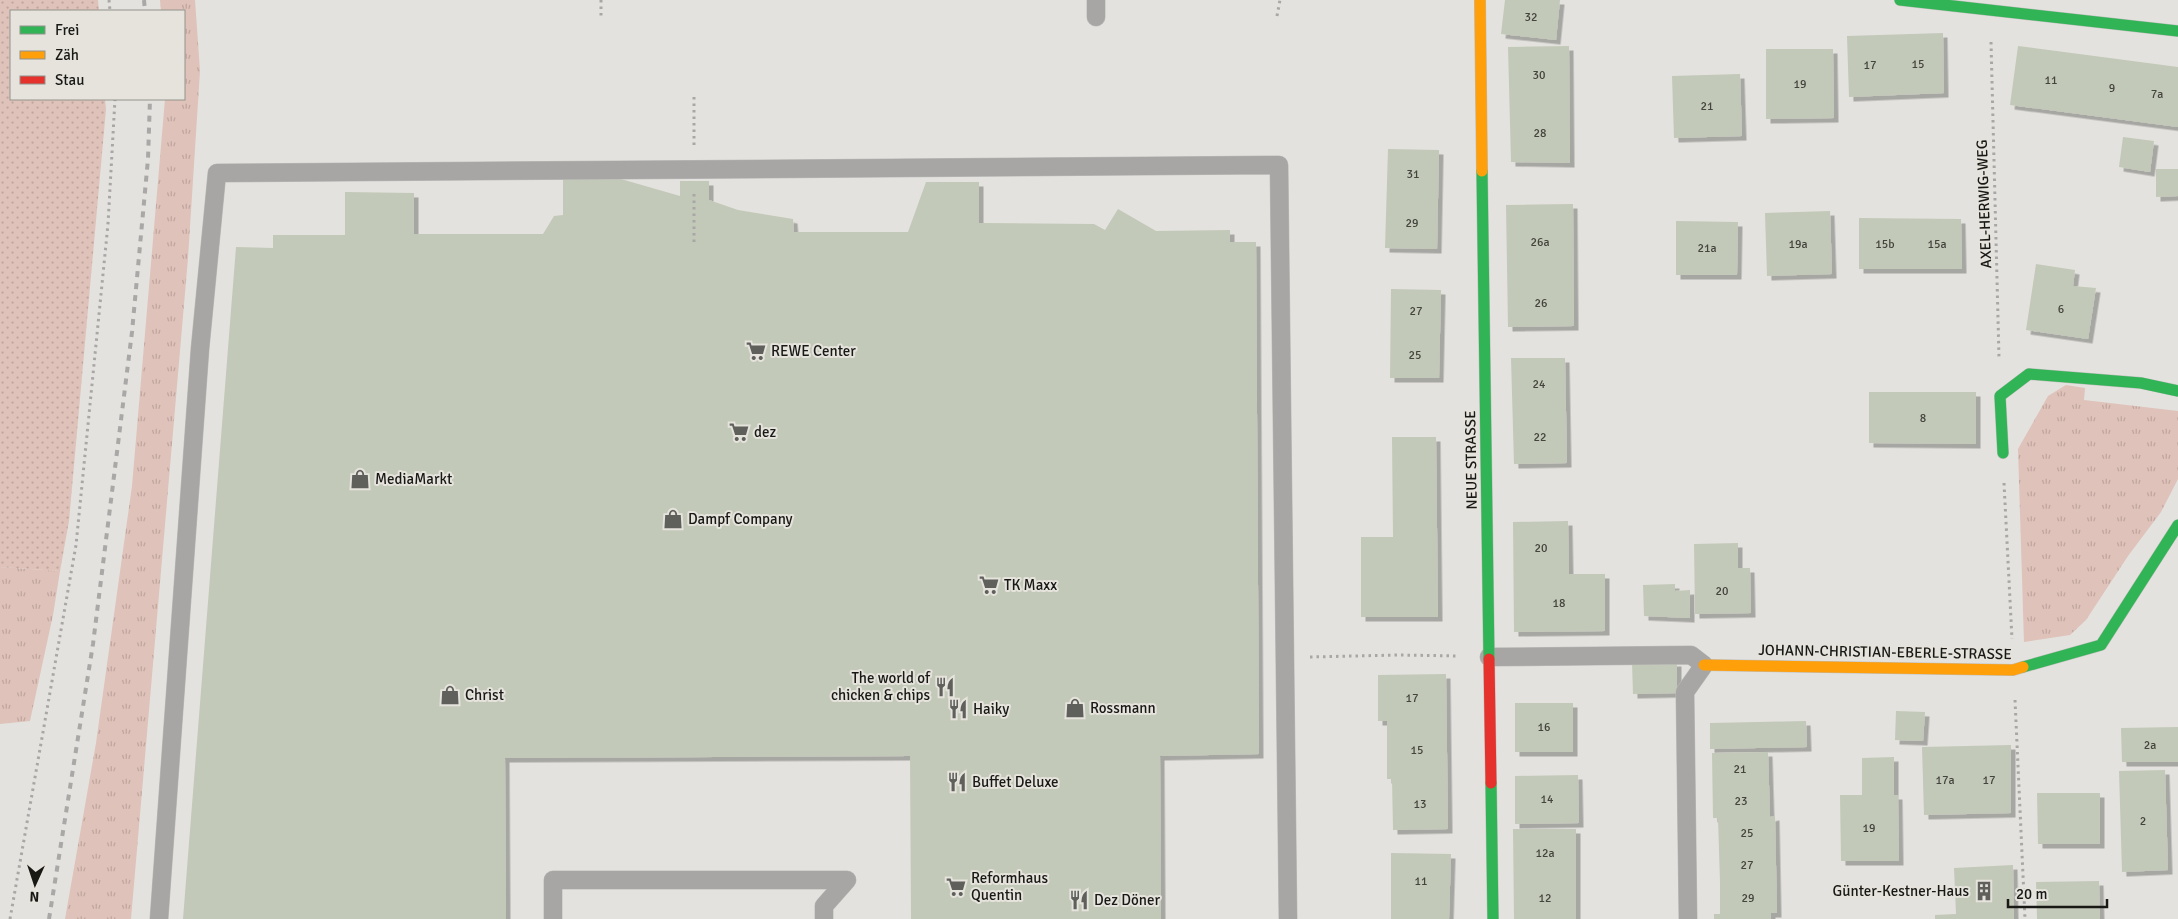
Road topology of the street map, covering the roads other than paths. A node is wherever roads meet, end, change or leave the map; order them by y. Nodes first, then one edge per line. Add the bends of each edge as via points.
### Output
1 (1480, 0) edge
2 (1900, 0) edge
3 (2178, 31) edge
4 (2178, 391) edge
5 (2003, 452) dead end
6 (2178, 525) edge
7 (1489, 657) junction
8 (1704, 664) junction
9 (159, 919) edge
10 (553, 919) edge
11 (824, 919) edge
12 (1288, 919) edge
13 (1493, 919) edge
14 (1688, 919) edge

1 - 7 street, NEUE STRASSE
2 - 3 street
4 - 5 street via 2141,384 2029,374 2000,396
6 - 8 street, JOHANN-CHRISTIAN-EBERLE-STRASSE via 2101,645 2013,670
7 - 8 lane via 1691,654
7 - 13 street, NEUE STRASSE
8 - 14 lane via 1685,692
9 - 12 lane via 200,349 217,174 1279,165
10 - 11 lane via 553,880 848,880 824,906

